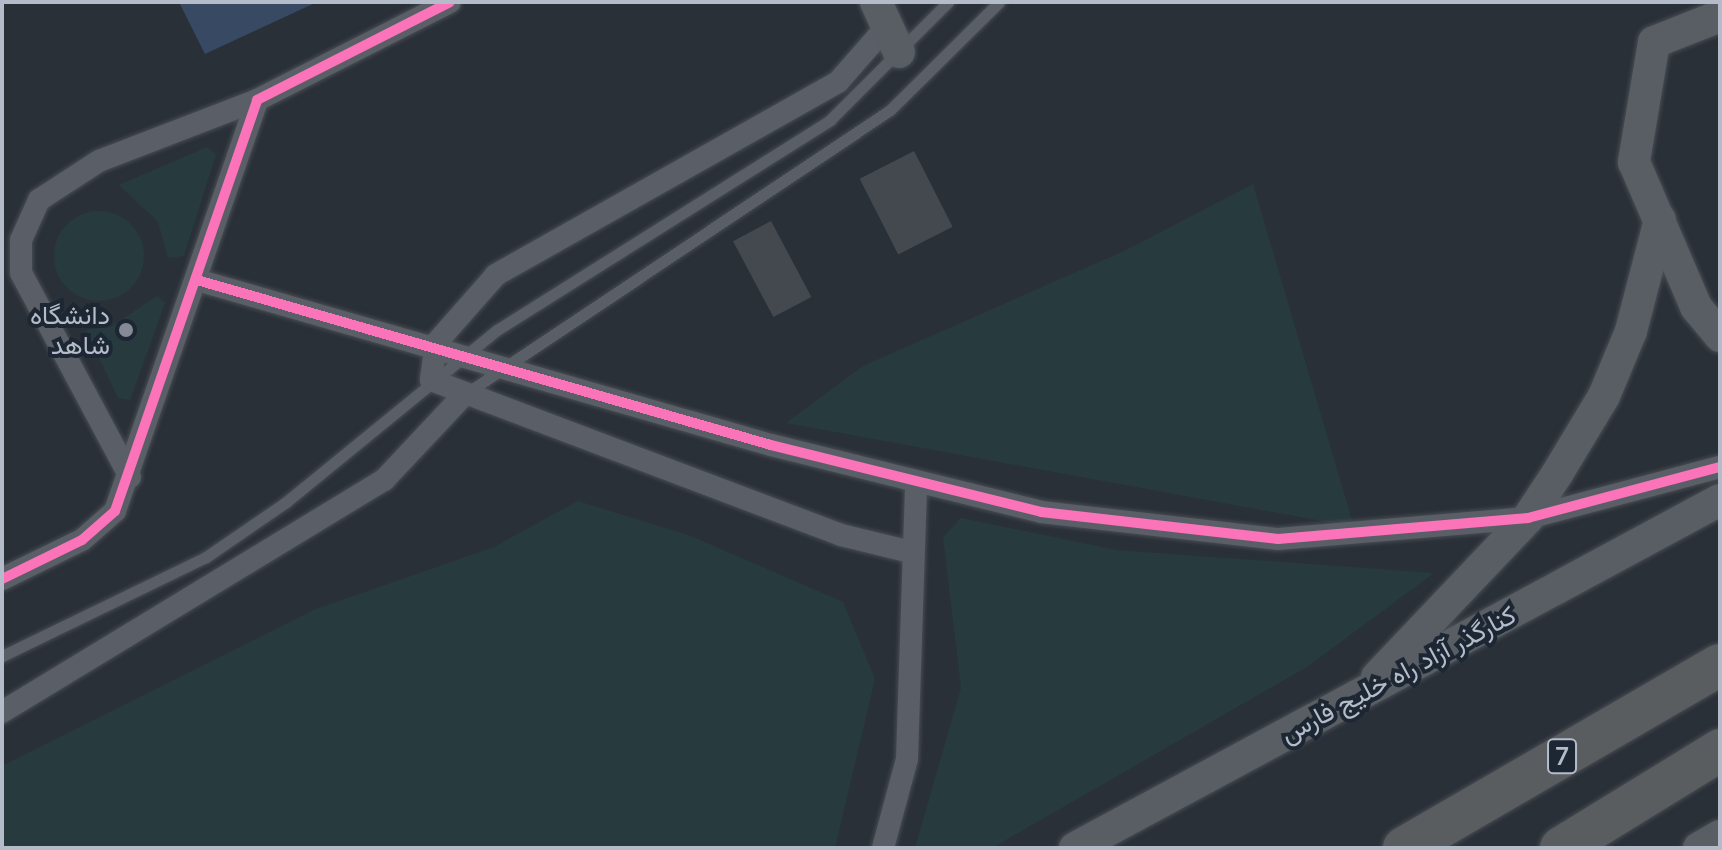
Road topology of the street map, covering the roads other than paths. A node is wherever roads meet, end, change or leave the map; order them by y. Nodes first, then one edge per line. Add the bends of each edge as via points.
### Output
1 (450, 2) edge
2 (948, 2) edge
3 (999, 2) edge
4 (1720, 16) edge
5 (887, 27) edge
6 (257, 100) junction
7 (1660, 220) junction
8 (197, 280) junction
9 (1720, 336) edge
10 (436, 343) junction
11 (466, 352) junction
12 (502, 363) junction
13 (431, 380) junction
14 (462, 397) junction
15 (1720, 467) edge
16 (130, 477) junction
17 (916, 484) junction
18 (1720, 500) edge
19 (1528, 518) junction
20 (911, 552) junction
21 (2, 579) edge
22 (2, 656) edge
23 (1720, 665) edge
24 (1357, 698) junction
25 (2, 712) edge
26 (1720, 750) edge
27 (1720, 836) edge
28 (883, 848) edge
29 (1075, 848) edge
30 (1404, 848) edge
31 (1561, 848) edge
32 (1699, 848) edge

1 - 6 street
2 - 5 lane
3 - 12 lane via 890,110
4 - 7 street via 1654,42 1634,162
5 - 10 street via 838,82 496,275
5 - 11 lane via 830,120
6 - 8 street
6 - 16 street via 99,161 39,200 21,240 21,273
7 - 9 street via 1696,307
7 - 19 street via 1631,331 1604,396
8 - 10 street
8 - 16 street
10 - 11 street
10 - 13 street
11 - 12 street
11 - 13 lane
12 - 14 lane
12 - 17 street
13 - 14 street
13 - 22 lane via 286,502 206,557
14 - 20 street via 841,535
14 - 25 street via 384,480
15 - 19 street
16 - 21 street via 115,511 82,540
17 - 19 street via 1041,512 1278,539
17 - 20 street
18 - 24 street, کنارگذر آزاد راه خلیج فارس
19 - 24 street
20 - 28 street via 907,759
23 - 30 highway, 7
24 - 29 street, کنارگذر آزاد راه خلیج فارس
26 - 31 highway
27 - 32 street

